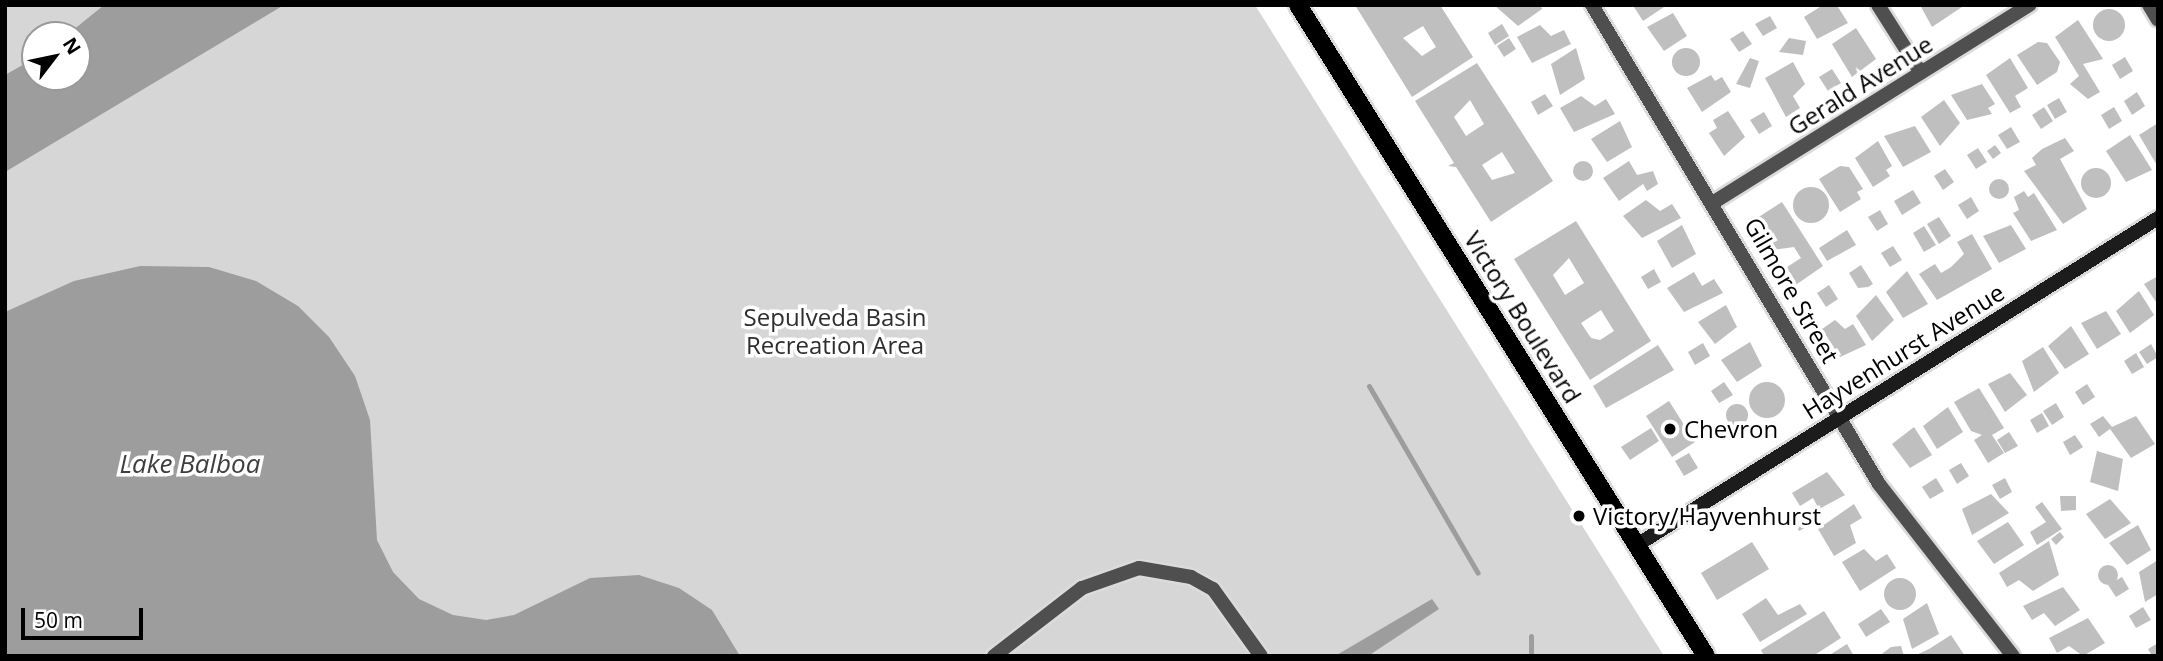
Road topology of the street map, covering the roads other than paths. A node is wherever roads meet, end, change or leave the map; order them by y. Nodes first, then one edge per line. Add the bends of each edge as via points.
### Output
1 (1298, 5) edge
2 (1592, 5) edge
3 (1878, 5) edge
4 (2029, 5) edge
5 (2149, 5) edge
6 (2158, 20) edge
7 (1921, 74) junction
8 (1714, 202) junction
9 (2158, 218) edge
10 (1839, 416) junction
11 (1637, 545) junction
12 (994, 656) edge
13 (1261, 656) edge
14 (1706, 656) edge
15 (2013, 656) edge

1 - 11 main road, Victory Boulevard
2 - 8 street, Gilmore Street
3 - 7 street
4 - 7 street, Gerald Avenue
5 - 6 street
7 - 8 street, Gerald Avenue
8 - 10 street, Gilmore Street
9 - 10 main road, Hayvenhurst Avenue
10 - 11 main road, Hayvenhurst Avenue
10 - 15 street, Gilmore Street via 1879,484
11 - 14 main road, Victory Boulevard
12 - 13 street via 1082,588 1139,568 1191,577 1213,589

